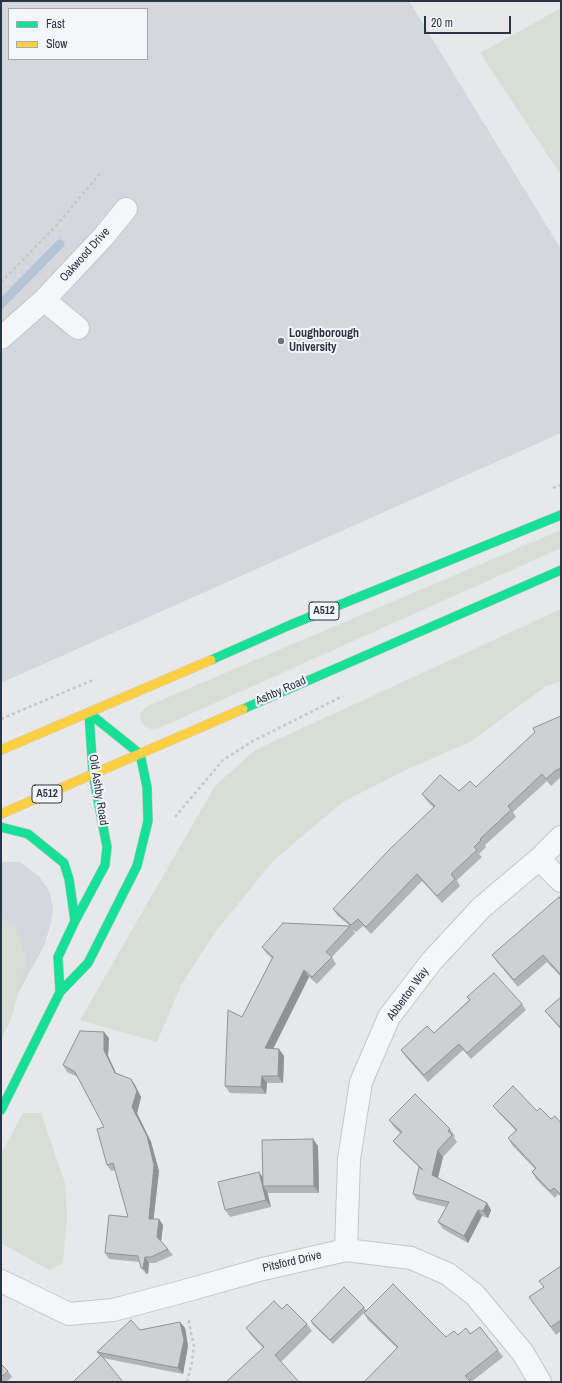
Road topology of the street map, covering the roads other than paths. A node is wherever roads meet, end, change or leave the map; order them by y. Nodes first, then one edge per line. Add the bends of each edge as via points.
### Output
1 (126, 209) dead end
2 (44, 300) junction
3 (78, 328) dead end
4 (1, 338) edge
5 (561, 516) edge
6 (561, 570) edge
7 (89, 713) junction
8 (1, 750) edge
9 (140, 754) junction
10 (93, 774) junction
11 (1, 814) edge
12 (1, 827) edge
13 (561, 837) edge
14 (539, 859) junction
15 (561, 881) edge
16 (75, 921) junction
17 (60, 992) junction
18 (1, 1110) edge
19 (346, 1250) junction
20 (1, 1282) edge
21 (540, 1382) edge

1 - 2 street, Oakwood Drive
2 - 3 street
2 - 4 street, Oakwood Drive
5 - 7 main road, A512 via 290,625
6 - 9 main road, Ashby Road / A512
7 - 8 main road, A512
7 - 9 main road
7 - 10 main road, Old Ashby Road
9 - 10 main road, Ashby Road / A512
9 - 17 main road, Old Ashby Road via 147,788 148,821 137,866 88,963
10 - 11 main road, Ashby Road / A512
10 - 16 main road, Old Ashby Road via 107,847 105,865
12 - 16 main road via 28,834 64,863
13 - 14 street, Abberton Way
14 - 15 street
14 - 19 street, Abberton Way via 481,908 431,962 389,1017 361,1082 349,1160
16 - 17 main road, Old Ashby Road via 58,957
17 - 18 main road, Old Ashby Road
19 - 20 street, Pitsford Drive via 263,1269 113,1310 69,1314
19 - 21 street, Pitsford Drive via 411,1258 448,1274 475,1295 523,1353

